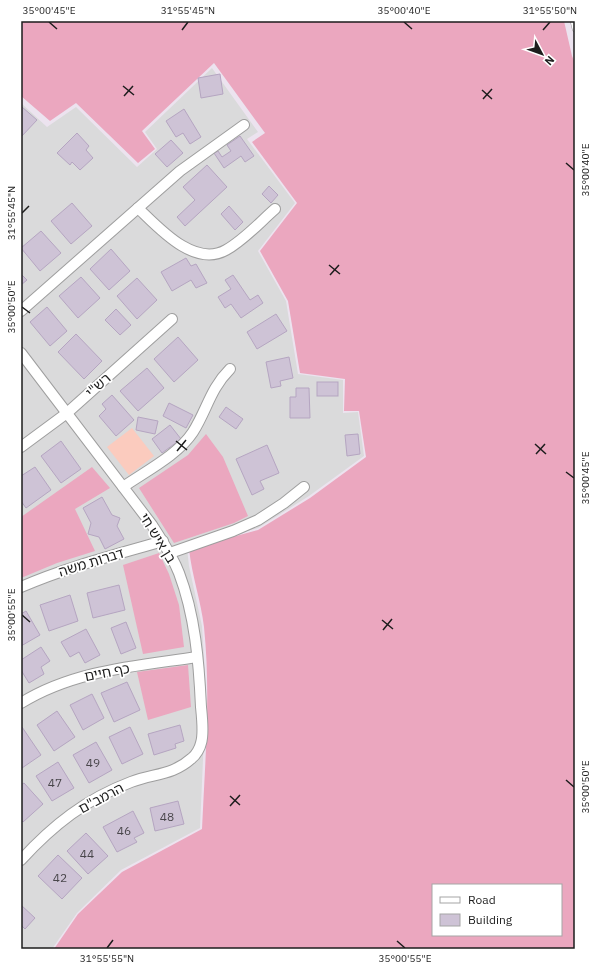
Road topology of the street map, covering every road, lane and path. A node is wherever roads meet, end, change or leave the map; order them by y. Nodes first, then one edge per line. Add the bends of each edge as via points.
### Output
1 (573, 21) edge
2 (575, 29) edge
3 (244, 125) dead end
4 (138, 208) junction
5 (275, 209) dead end
6 (21, 311) edge
7 (172, 319) dead end
8 (21, 353) edge
9 (230, 369) dead end
10 (67, 413) junction
11 (21, 447) edge
12 (123, 486) junction
13 (304, 487) dead end
14 (162, 542) junction
15 (170, 553) junction
16 (21, 587) edge
17 (197, 657) junction
18 (21, 704) edge
19 (194, 757) joint
20 (21, 860) edge

1 - 2 lane
3 - 4 street via 180,171
4 - 5 street via 182,246 194,252 211,255 225,251
4 - 6 street
7 - 10 street, רש"י
8 - 10 street, בן איש חי
9 - 12 street via 216,385 193,432 184,443
10 - 11 street, רש"י
10 - 12 street, בן איש חי
12 - 14 street, בן איש חי
13 - 15 street via 258,520
14 - 15 street, בן איש חי
14 - 16 street, דברות משה via 77,566
15 - 17 street, בן איש חי via 186,596
17 - 18 street, כף חיים via 78,678 52,687
17 - 19 street, בן איש חי via 202,742
19 - 20 street, הרמב"ם via 176,770 131,782 86,803 47,833

